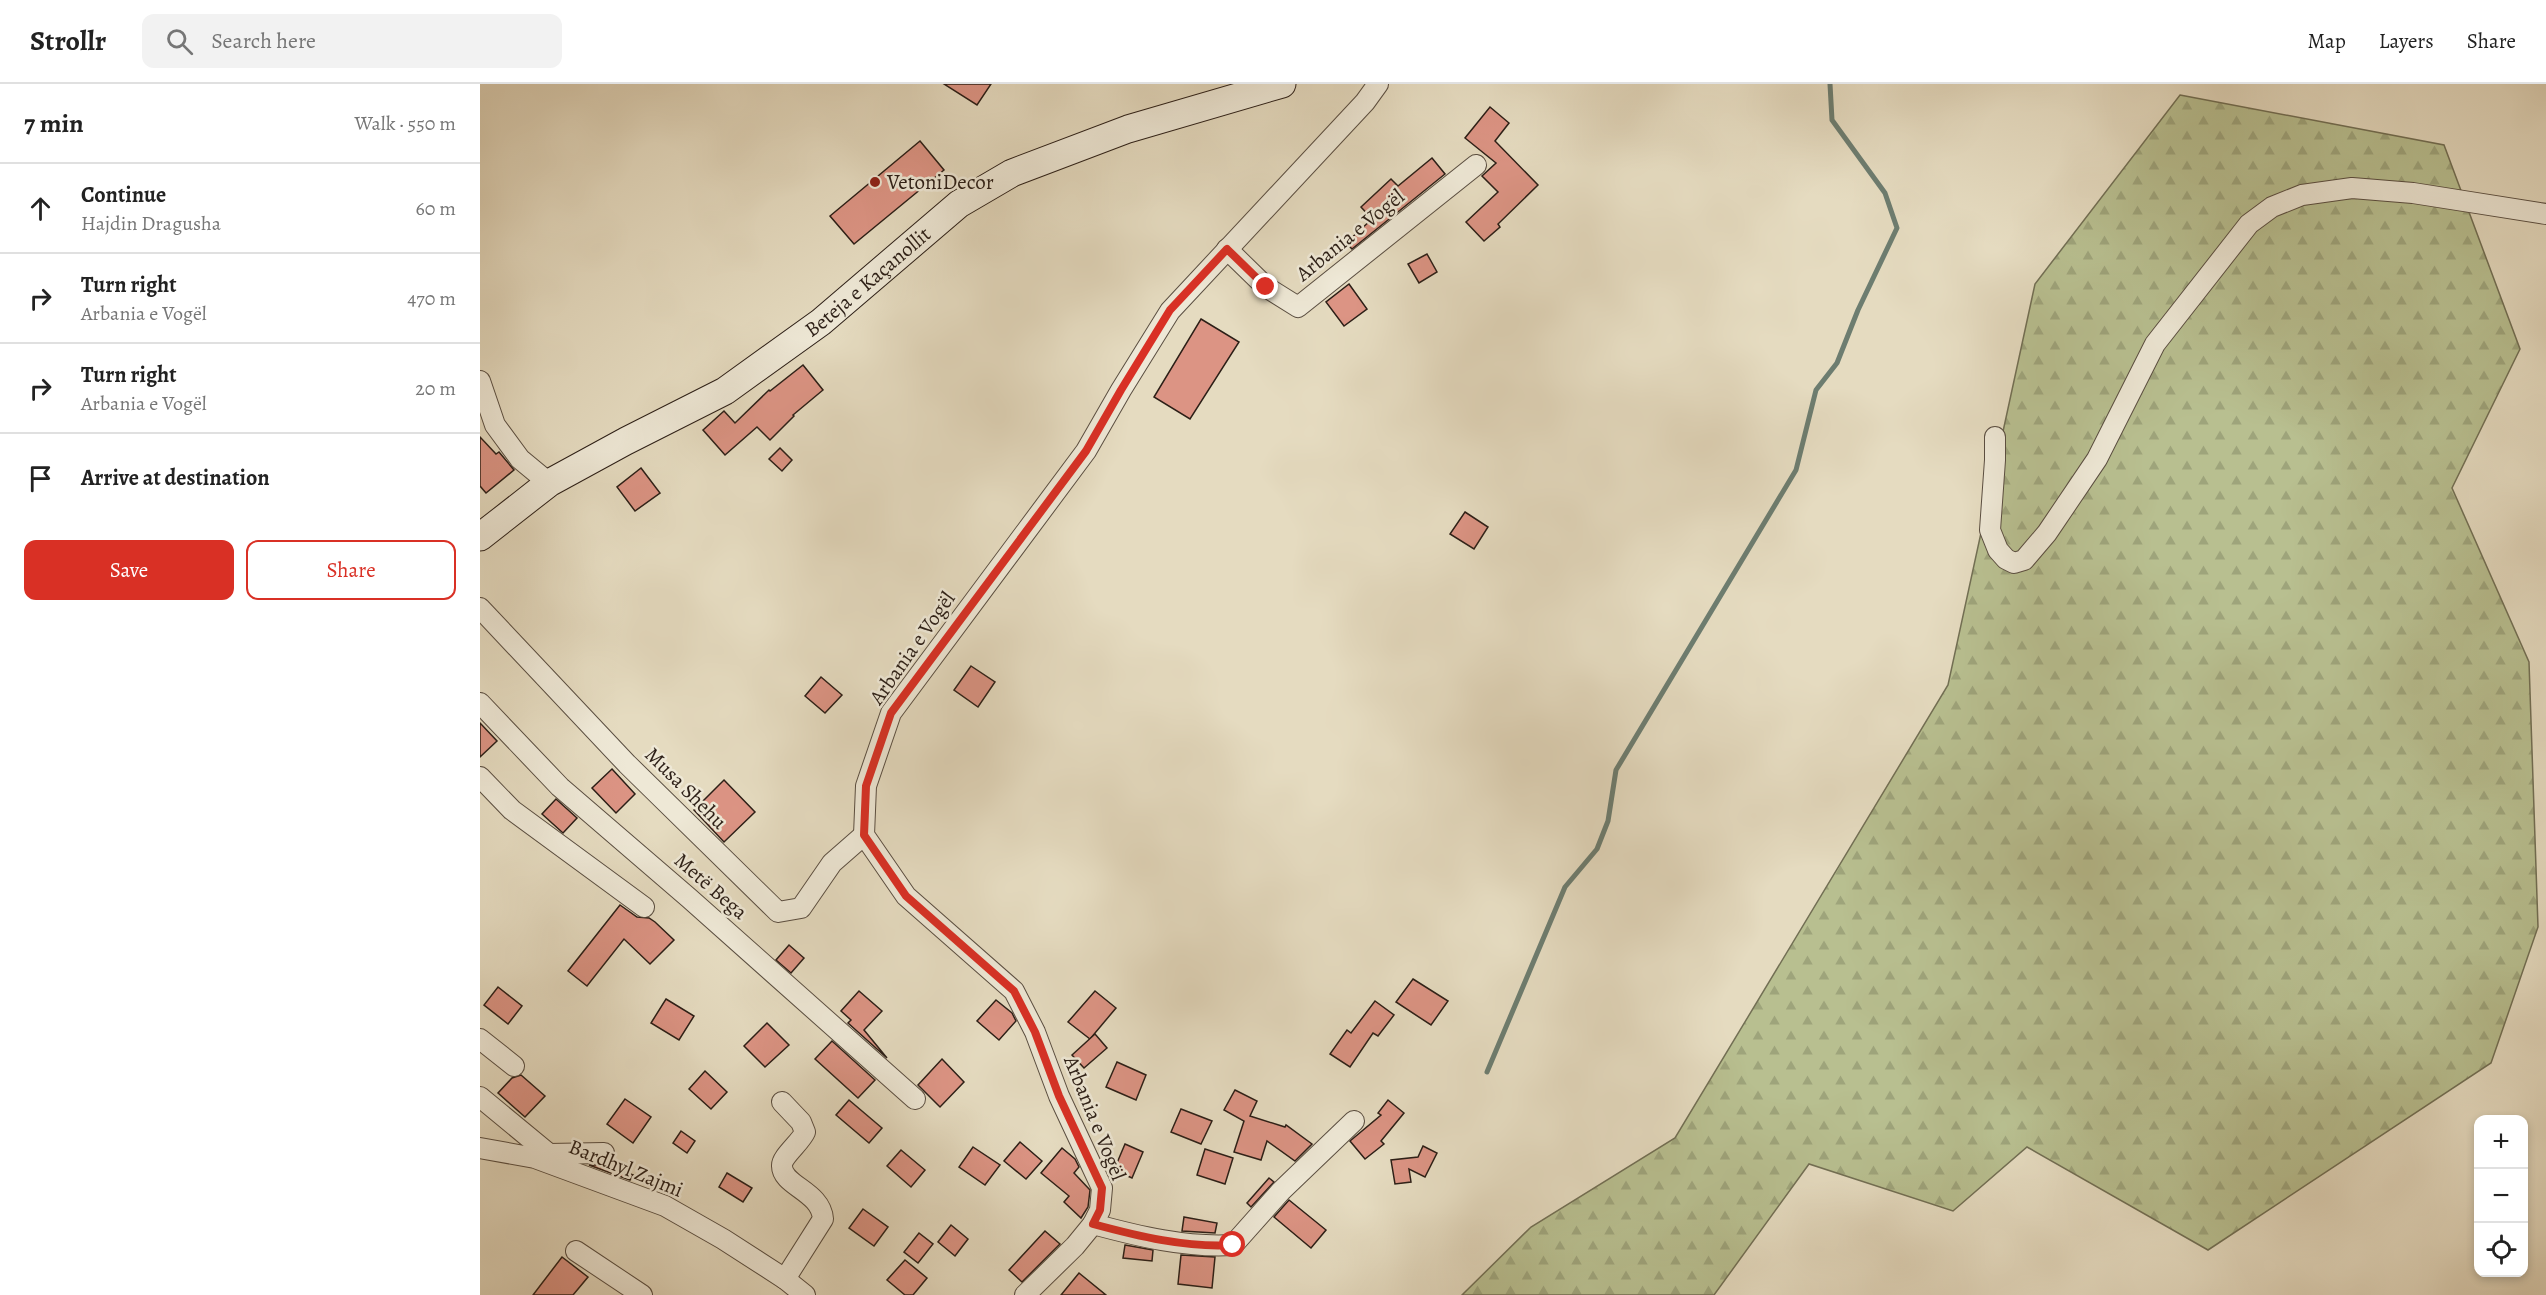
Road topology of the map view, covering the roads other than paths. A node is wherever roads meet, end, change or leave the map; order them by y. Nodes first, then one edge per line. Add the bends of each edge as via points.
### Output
1 (1282, 84) edge
2 (1378, 84) edge
3 (1476, 165) dead end
4 (2546, 214) edge
5 (1227, 249) junction
6 (480, 381) edge
7 (1995, 437) dead end
8 (549, 483) junction
9 (480, 537) edge
10 (480, 608) edge
11 (480, 703) edge
12 (480, 777) edge
13 (864, 835) junction
14 (644, 907) dead end
15 (480, 1039) edge
16 (514, 1066) dead end
17 (480, 1097) edge
18 (915, 1099) dead end
19 (782, 1102) dead end
20 (1354, 1121) dead end
21 (480, 1148) edge
22 (604, 1153) dead end
23 (1093, 1224) junction
24 (576, 1251) dead end
25 (785, 1279) junction
26 (642, 1295) edge
27 (805, 1295) edge
28 (1025, 1295) edge

1 - 8 street, Beteja e Kaçanollit via 1128,129 1012,173 958,204 821,322 725,391
2 - 5 street, Arbania e Vogël
3 - 5 street, Arbania e Vogël via 1298,307 1266,287
4 - 7 street via 2352,188 2302,195 2272,207 2249,224 2155,344 2097,459 2047,533 2024,560 2014,563 1998,550 1990,530
5 - 13 street, Arbania e Vogël via 1170,310 1086,451 891,713 866,786
6 - 8 street via 495,425 520,459
8 - 9 street, Beteja e Kaçanollit
10 - 13 street, Musa Shehu via 627,764 778,912 801,908 832,863
11 - 18 street, Metë Bega via 560,787
12 - 14 street via 512,810
13 - 23 street, Arbania e Vogël via 906,896 1014,991 1102,1188 1100,1210
15 - 16 street
17 - 22 street via 549,1154
19 - 25 street via 805,1132 782,1166 785,1174 817,1201 823,1219
20 - 23 street via 1281,1191 1233,1245 1212,1246
21 - 25 street, Bardhyl Zajmi via 535,1158 665,1206
23 - 28 street, Arbania e Vogël
24 - 26 street
25 - 27 street, Bardhyl Zajmi

